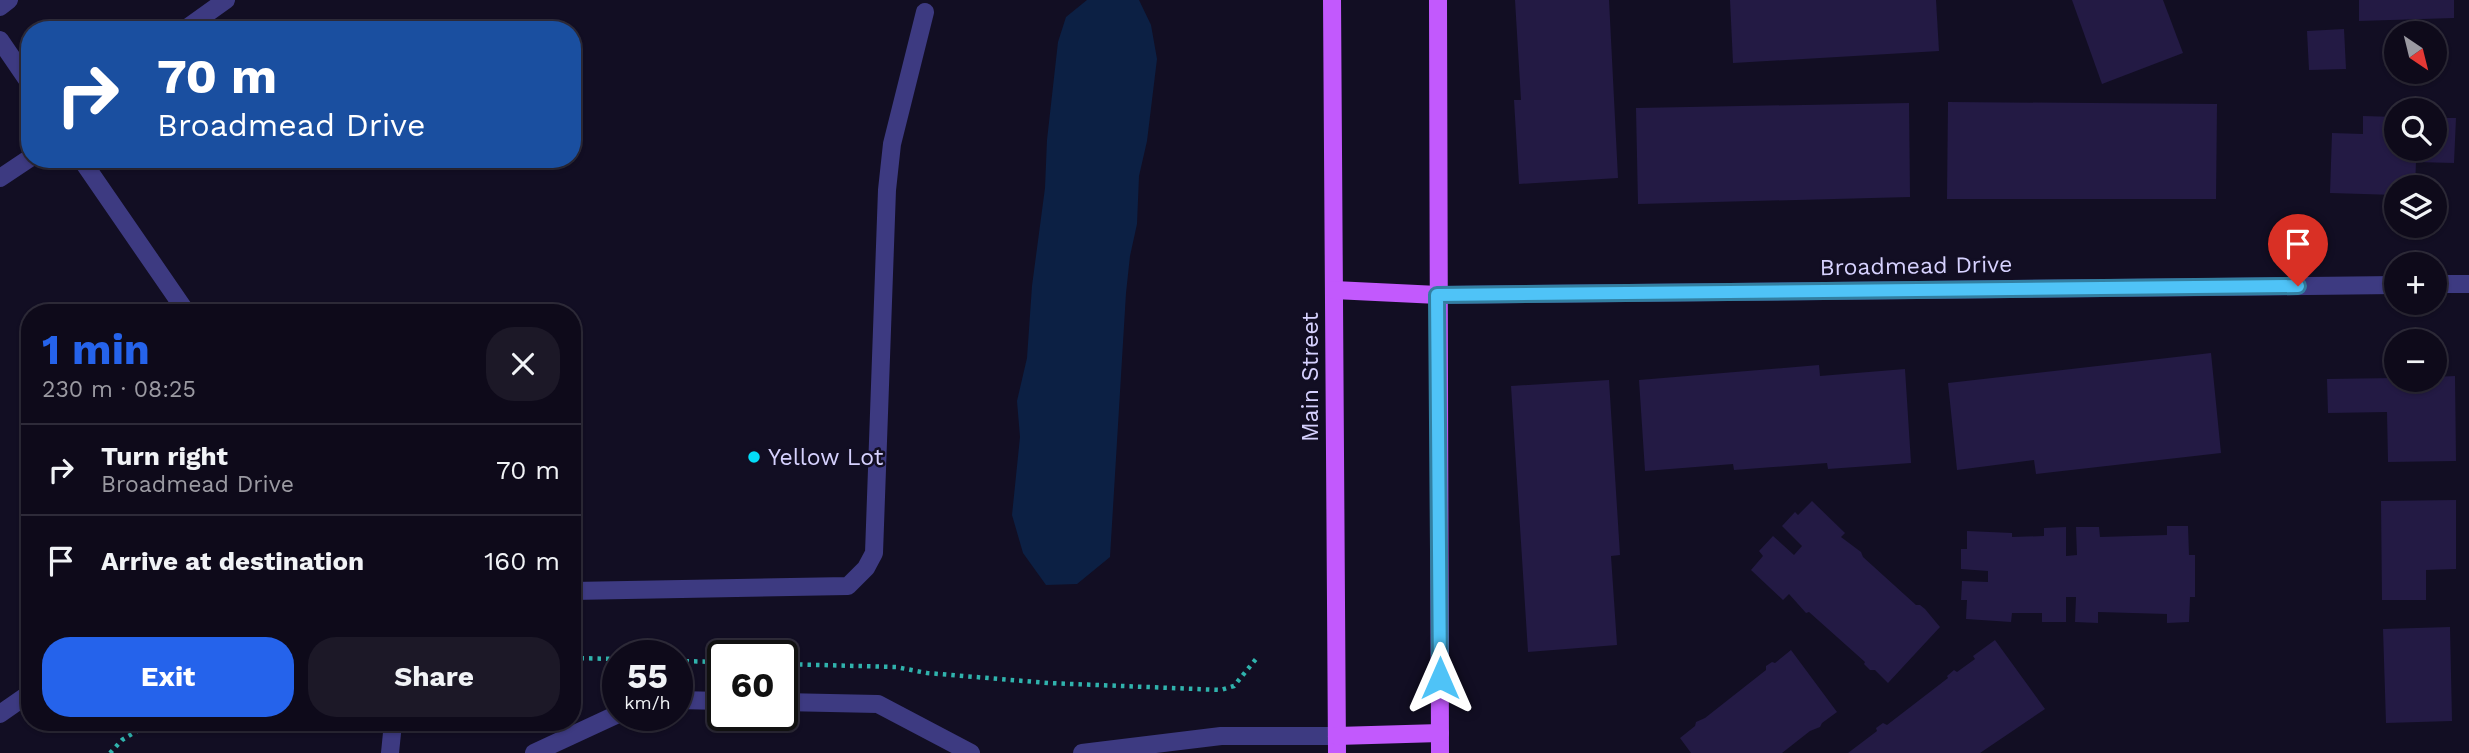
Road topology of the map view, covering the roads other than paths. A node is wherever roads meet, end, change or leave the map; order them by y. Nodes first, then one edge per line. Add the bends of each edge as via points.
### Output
1 (9, 0) edge
2 (226, 0) edge
3 (1332, 0) edge
4 (1437, 0) edge
5 (0, 7) edge
6 (925, 12) dead end
7 (197, 21) edge
8 (0, 40) edge
9 (21, 71) edge
10 (21, 164) edge
11 (88, 168) edge
12 (0, 178) edge
13 (2447, 284) edge
14 (2469, 284) edge
15 (2384, 285) edge
16 (1334, 290) junction
17 (1437, 295) junction
18 (181, 304) edge
19 (581, 591) edge
20 (21, 699) edge
21 (798, 702) edge
22 (0, 714) edge
23 (602, 721) edge
24 (392, 731) edge
25 (1440, 733) junction
26 (1337, 745) edge
27 (390, 753) edge
28 (534, 753) edge
29 (971, 753) edge
30 (1082, 753) edge
31 (1440, 753) edge

1 - 5 street
2 - 7 street
3 - 16 main road, Main Street
4 - 17 main road
6 - 19 street via 889,167 874,553 866,568 848,586
8 - 9 street
10 - 12 street
11 - 18 street
13 - 14 street
15 - 17 street, Broadmead Drive
16 - 17 main road
16 - 26 main road, Main Street
17 - 25 main road
20 - 22 street
21 - 29 street via 878,704
23 - 28 street
24 - 27 street
25 - 26 main road
25 - 31 main road
26 - 30 street via 1221,736

